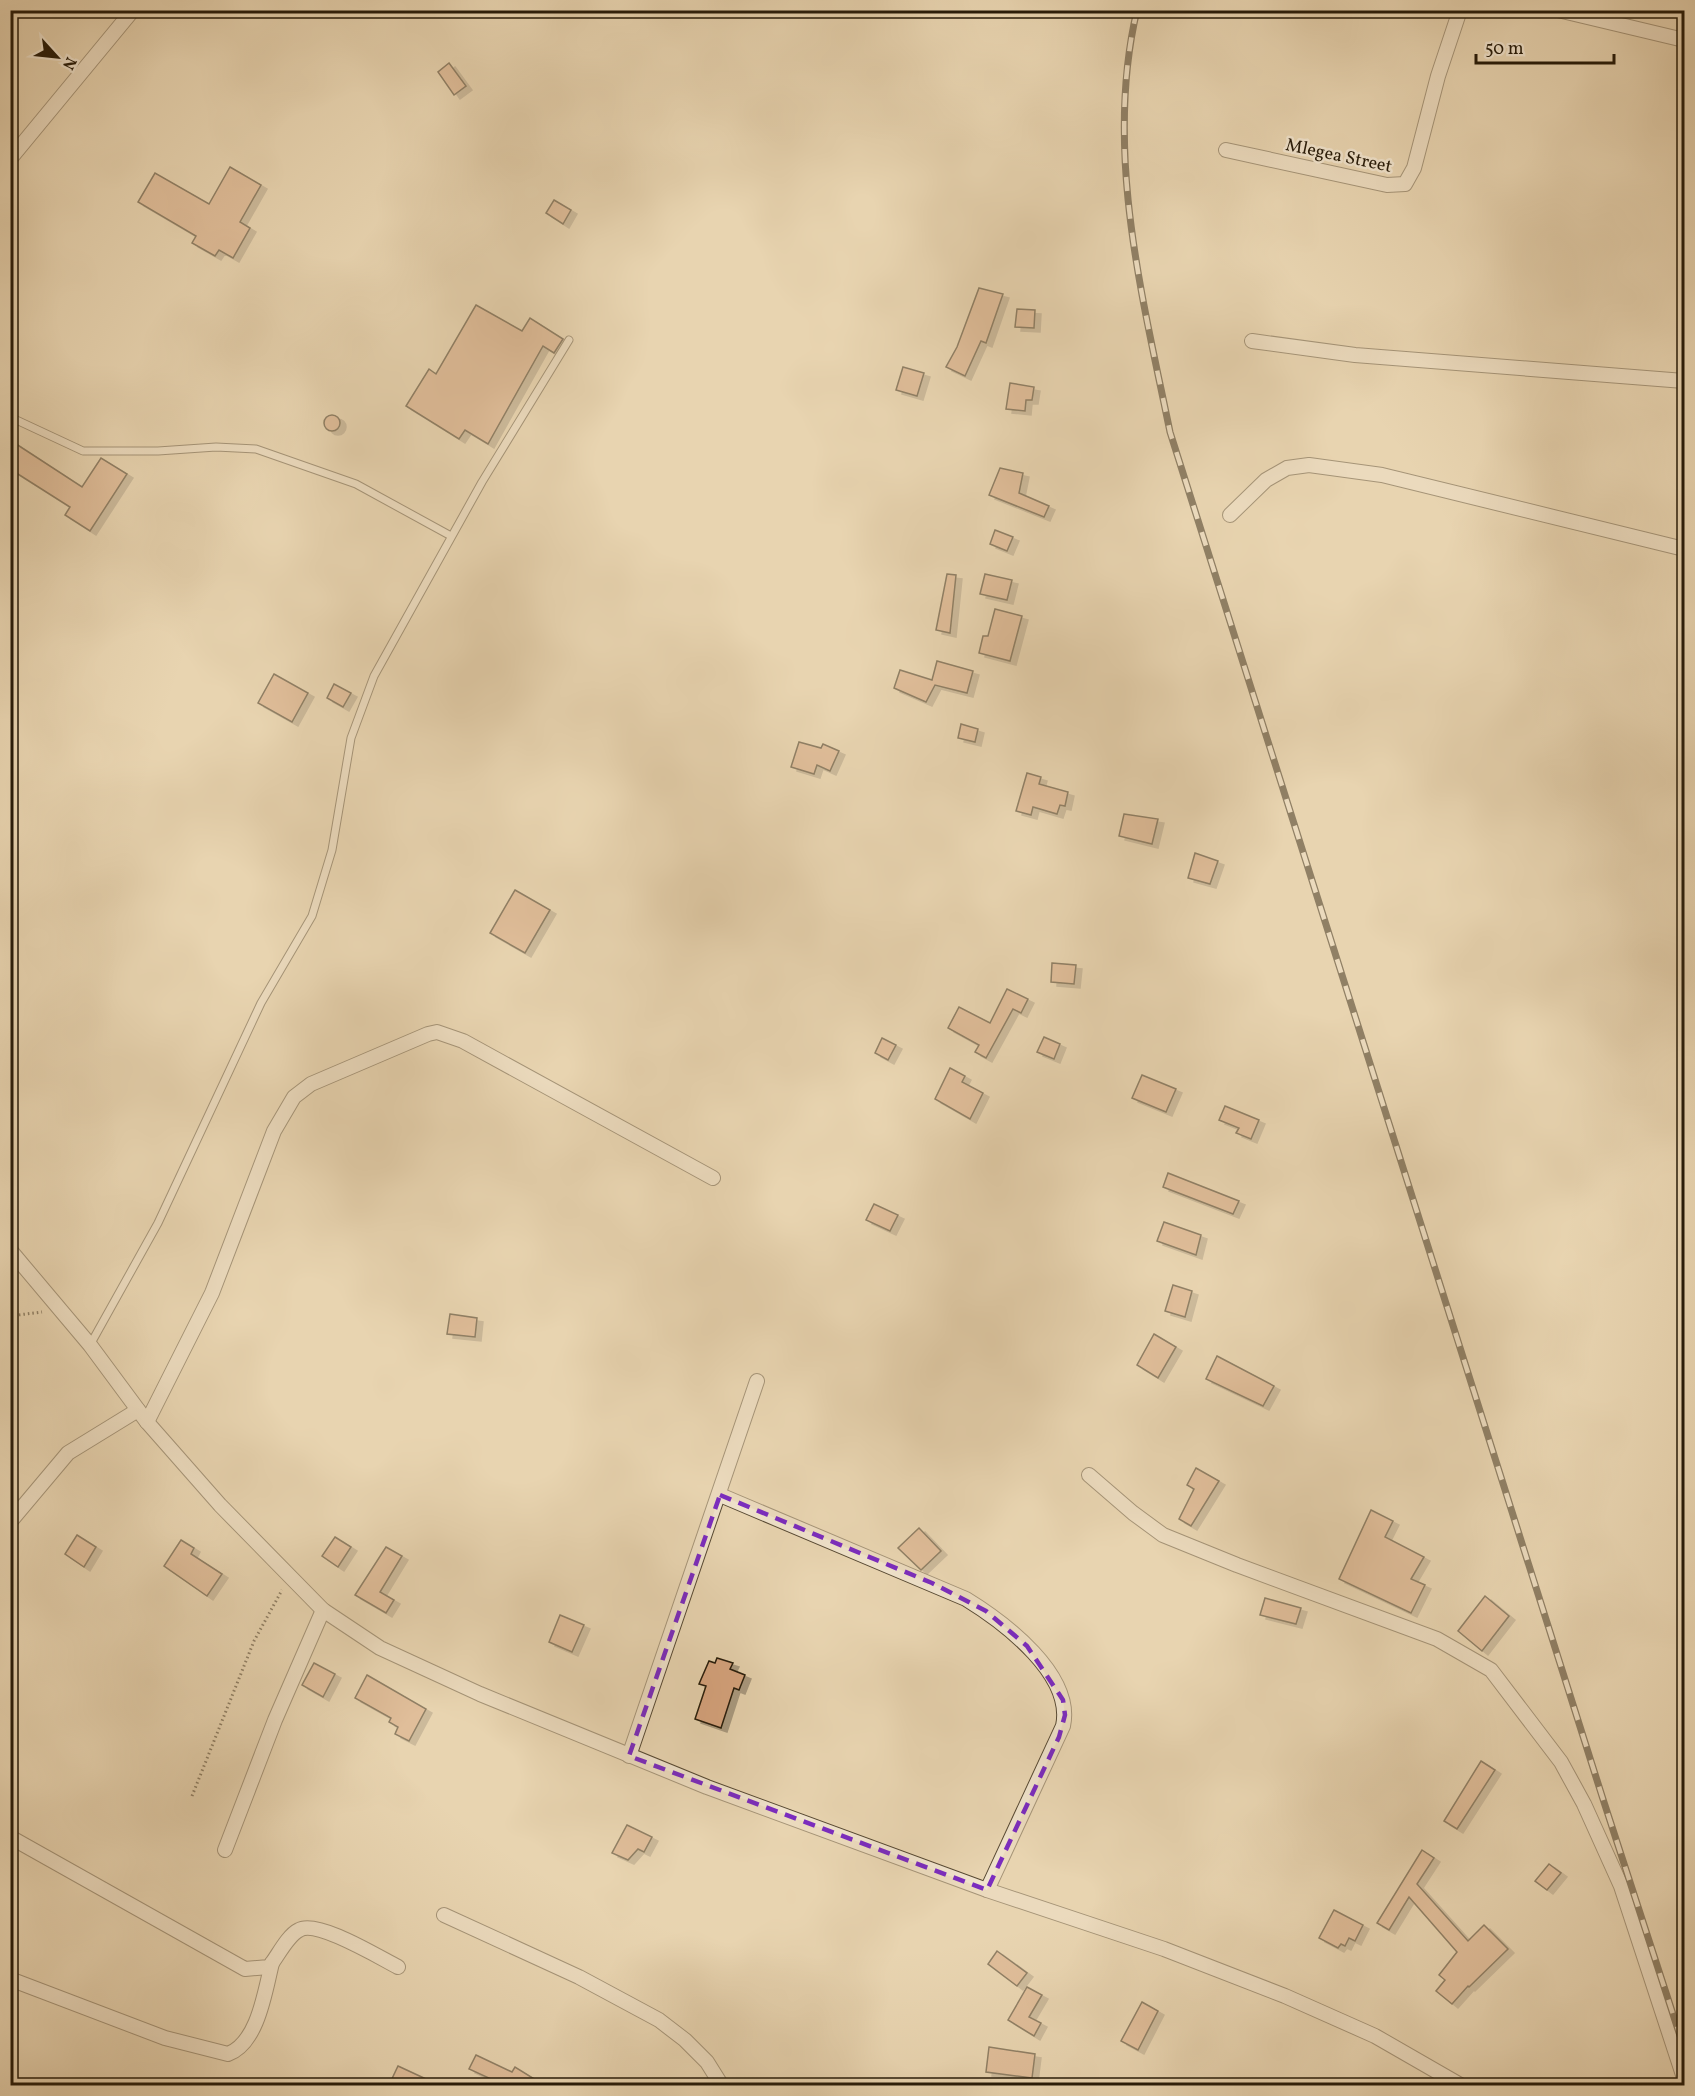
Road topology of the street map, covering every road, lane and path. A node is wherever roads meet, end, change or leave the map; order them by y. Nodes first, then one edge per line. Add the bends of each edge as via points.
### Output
1 (134, 10) edge
2 (1460, 10) edge
3 (1558, 10) edge
4 (1684, 40) edge
5 (1226, 150) dead end
6 (10, 159) edge
7 (569, 340) dead end
8 (1252, 341) dead end
9 (1684, 381) edge
10 (10, 417) edge
11 (1230, 515) dead end
12 (451, 536) junction
13 (1684, 549) edge
14 (712, 1178) dead end
15 (10, 1250) edge
16 (59, 1310) junction
17 (10, 1316) edge
18 (90, 1344) junction
19 (757, 1381) dead end
20 (138, 1410) junction
21 (147, 1422) junction
22 (1089, 1475) dead end
23 (720, 1495) junction
24 (10, 1522) edge
25 (289, 1578) junction
26 (323, 1610) junction
27 (630, 1756) junction
28 (192, 1796) dead end
29 (10, 1837) edge
30 (225, 1850) dead end
31 (987, 1890) junction
32 (444, 1915) dead end
33 (272, 1963) junction
34 (398, 1967) dead end
35 (10, 1979) edge
36 (1684, 2078) edge
37 (722, 2085) edge
38 (1462, 2085) edge

1 - 6 street
2 - 5 street, Mlegea Street via 1414,168 1405,184 1387,185
3 - 4 street
7 - 12 lane
8 - 9 street via 1355,355
10 - 12 lane via 83,451 256,449 356,484
11 - 13 street via 1266,480 1287,468 1309,465 1382,475
12 - 18 lane via 374,676 358,716 346,762 332,850 312,916 261,1003 158,1223
14 - 21 street via 463,1041 437,1032 311,1084 294,1097 274,1131 212,1293
15 - 16 street
16 - 17 path
16 - 18 street
18 - 20 street
19 - 23 street
20 - 21 street
20 - 24 street via 68,1453
21 - 25 street
22 - 36 street via 1150,1527 1176,1541 1437,1639 1491,1670 1561,1762 1584,1804 1621,1886
23 - 27 street
23 - 31 street via 966,1599 1027,1646 1059,1688 1065,1715 1063,1726
25 - 26 street
25 - 28 path via 254,1641
26 - 27 street via 380,1648
26 - 30 street
27 - 31 street
29 - 33 street via 233,1964 251,1970 266,1969
31 - 38 street via 1131,1937 1285,1996 1375,2036
32 - 37 street via 659,2020 707,2062
33 - 34 street via 297,1930 308,1928 340,1938
33 - 35 street via 247,2038 228,2054 165,2038

